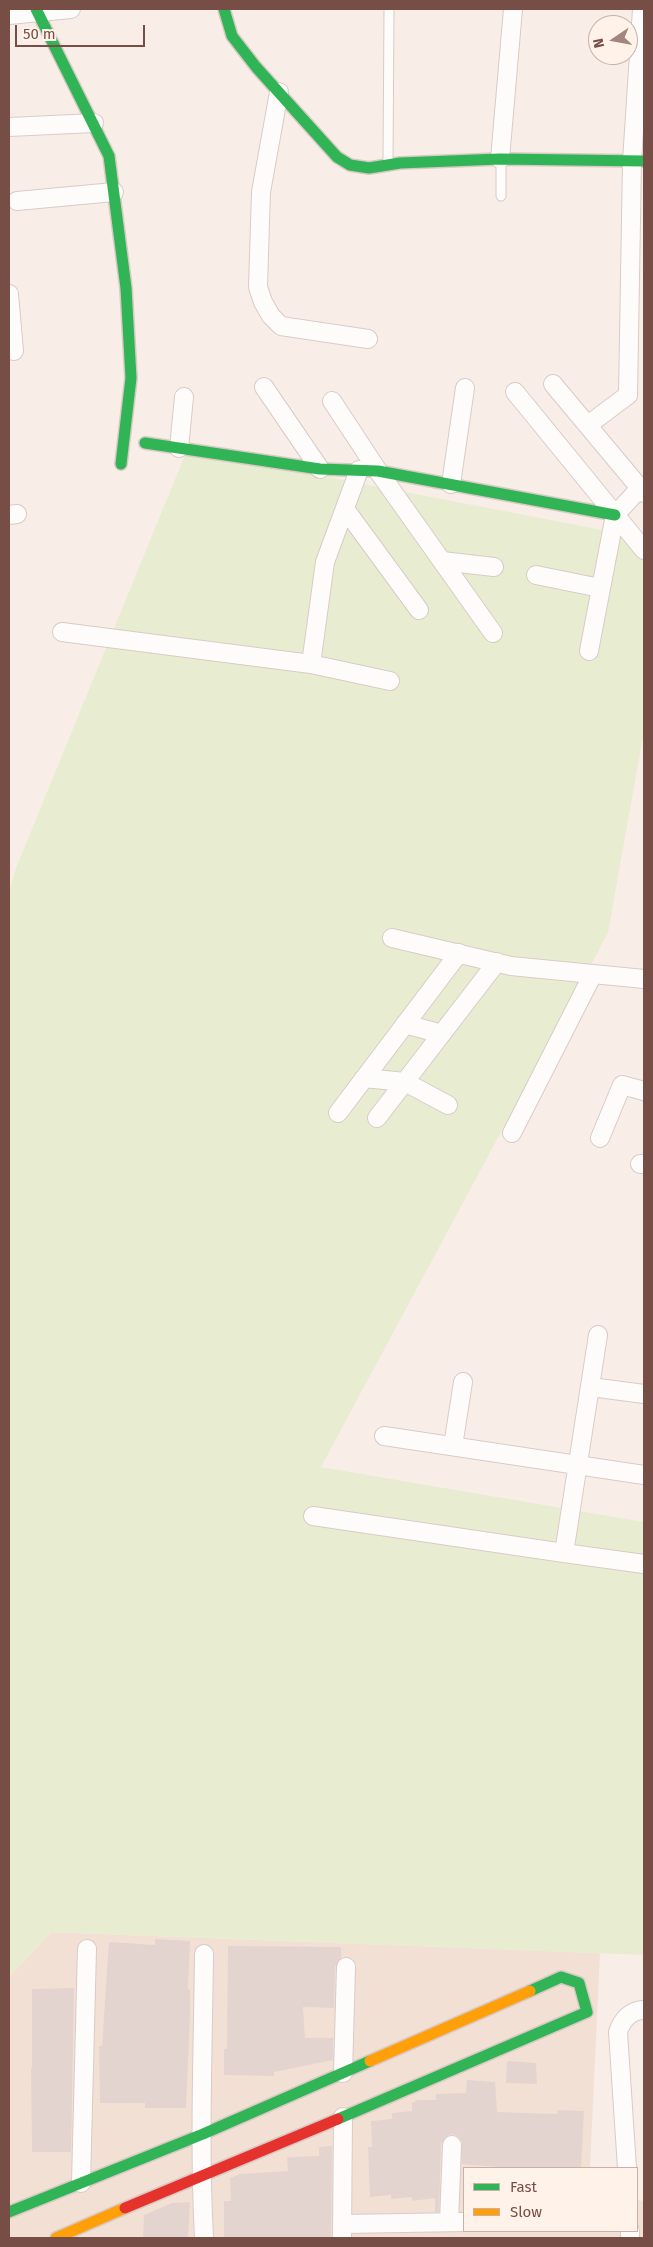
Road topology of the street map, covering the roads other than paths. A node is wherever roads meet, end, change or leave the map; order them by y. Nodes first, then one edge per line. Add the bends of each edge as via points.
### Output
1 (71, 9) edge
2 (224, 9) edge
3 (390, 9) edge
4 (513, 9) edge
5 (642, 9) edge
6 (36, 11) edge
7 (9, 15) edge
8 (279, 92) junction
9 (94, 123) junction
10 (9, 127) edge
11 (500, 159) junction
12 (638, 161) edge
13 (388, 165) junction
14 (114, 192) junction
15 (501, 196) dead end
16 (17, 201) dead end
17 (9, 294) edge
18 (368, 340) dead end
19 (14, 351) dead end
20 (554, 384) dead end
21 (264, 386) dead end
22 (465, 388) dead end
23 (515, 392) dead end
24 (184, 396) dead end
25 (332, 401) dead end
26 (588, 425) junction
27 (145, 444) dead end
28 (179, 448) junction
29 (121, 464) dead end
30 (320, 469) junction
31 (360, 470) junction
32 (378, 471) junction
33 (451, 484) junction
34 (642, 491) edge
35 (345, 508) junction
36 (615, 515) junction
37 (644, 550) edge
38 (442, 561) junction
39 (494, 567) dead end
40 (536, 575) dead end
41 (600, 588) junction
42 (419, 610) dead end
43 (62, 632) dead end
44 (493, 633) dead end
45 (589, 651) dead end
46 (310, 664) junction
47 (390, 681) dead end
48 (392, 938) dead end
49 (459, 954) junction
50 (497, 962) junction
51 (593, 974) junction
52 (644, 979) edge
53 (405, 1024) junction
54 (442, 1034) junction
55 (364, 1078) junction
56 (405, 1082) junction
57 (644, 1091) edge
58 (448, 1105) dead end
59 (338, 1113) dead end
60 (377, 1118) dead end
61 (512, 1133) dead end
62 (600, 1138) dead end
63 (598, 1335) dead end
64 (464, 1382) dead end
65 (591, 1387) junction
66 (644, 1394) edge
67 (384, 1436) dead end
68 (454, 1446) junction
69 (577, 1464) junction
70 (644, 1475) edge
71 (313, 1516) dead end
72 (564, 1553) junction
73 (644, 1564) edge
74 (87, 1949) dead end
75 (204, 1954) dead end
76 (346, 1967) dead end
77 (644, 2010) edge
78 (343, 2072) junction
79 (343, 2117) junction
80 (203, 2134) junction
81 (452, 2145) dead end
82 (627, 2167) edge
83 (200, 2175) junction
84 (81, 2183) junction
85 (9, 2212) edge
86 (457, 2222) edge
87 (342, 2231) edge
88 (85, 2232) edge
89 (56, 2238) edge
90 (204, 2238) edge

1 - 6 street
2 - 8 street via 232,36
3 - 13 lane
4 - 11 street
5 - 12 street
6 - 7 street
6 - 9 street
8 - 13 street via 336,157 350,165 370,168
8 - 18 street via 261,192 258,287 263,302 281,326
9 - 10 street
9 - 14 street via 109,156
11 - 12 street
11 - 13 street
11 - 15 lane
12 - 26 street via 628,395
14 - 16 street
14 - 29 street via 126,288 130,378
17 - 19 street
20 - 26 street
21 - 30 street
22 - 33 street
23 - 36 street
24 - 28 street
25 - 32 street
26 - 34 street
27 - 28 street
28 - 30 street
30 - 31 street
31 - 32 street
31 - 35 street
32 - 33 street
32 - 38 street
33 - 36 street
34 - 36 street
35 - 42 street
35 - 46 street via 325,562
36 - 37 street
36 - 41 street
38 - 39 street
38 - 44 street
40 - 41 street
41 - 45 street
43 - 46 street
46 - 47 street
48 - 49 street
49 - 50 street
49 - 53 street
50 - 51 street
50 - 54 street
51 - 52 street
51 - 61 street
53 - 54 street
53 - 55 street
54 - 56 street
55 - 56 street
55 - 59 street
56 - 58 street
56 - 60 street
57 - 62 street via 622,1085
63 - 65 street
64 - 68 street
65 - 66 street
65 - 69 street
67 - 68 street
68 - 69 street
69 - 70 street
69 - 72 street
71 - 72 street
72 - 73 street
74 - 84 street
75 - 80 street
76 - 78 street
77 - 82 street via 627,2016 618,2032
78 - 79 street via 561,1976 579,1983 587,2012
78 - 80 street
79 - 83 street
79 - 87 street
80 - 83 street
80 - 84 street
81 - 86 street
83 - 88 street
83 - 90 street
84 - 85 street
86 - 87 street
88 - 89 street

